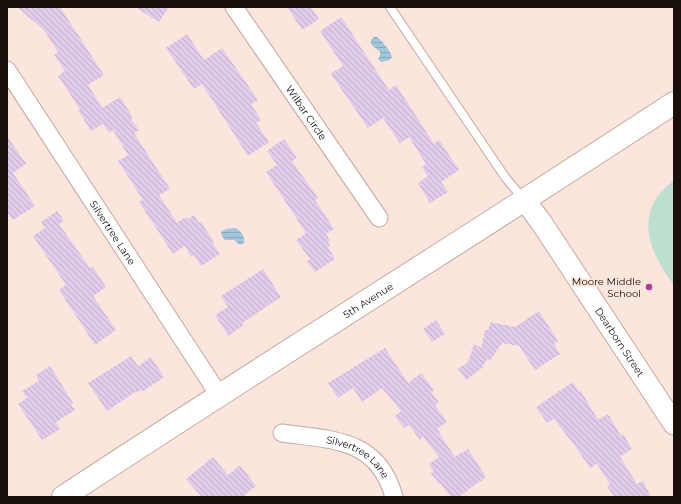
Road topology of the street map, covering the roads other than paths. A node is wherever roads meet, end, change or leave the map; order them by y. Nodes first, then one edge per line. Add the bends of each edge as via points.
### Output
1 (234, 7) edge
2 (390, 7) edge
3 (7, 70) edge
4 (674, 103) edge
5 (525, 200) junction
6 (378, 218) dead end
7 (218, 395) junction
8 (674, 424) edge
9 (282, 433) dead end
10 (63, 497) edge
11 (394, 497) edge

1 - 6 street, Wilbar Circle
2 - 5 lane via 505,177
3 - 7 street, Silvertree Lane
4 - 5 main road, 5th Avenue
5 - 7 main road, 5th Avenue
5 - 8 street, Dearborn Street
7 - 10 main road, 5th Avenue
9 - 11 street, Silvertree Lane via 340,442 367,453 379,465

